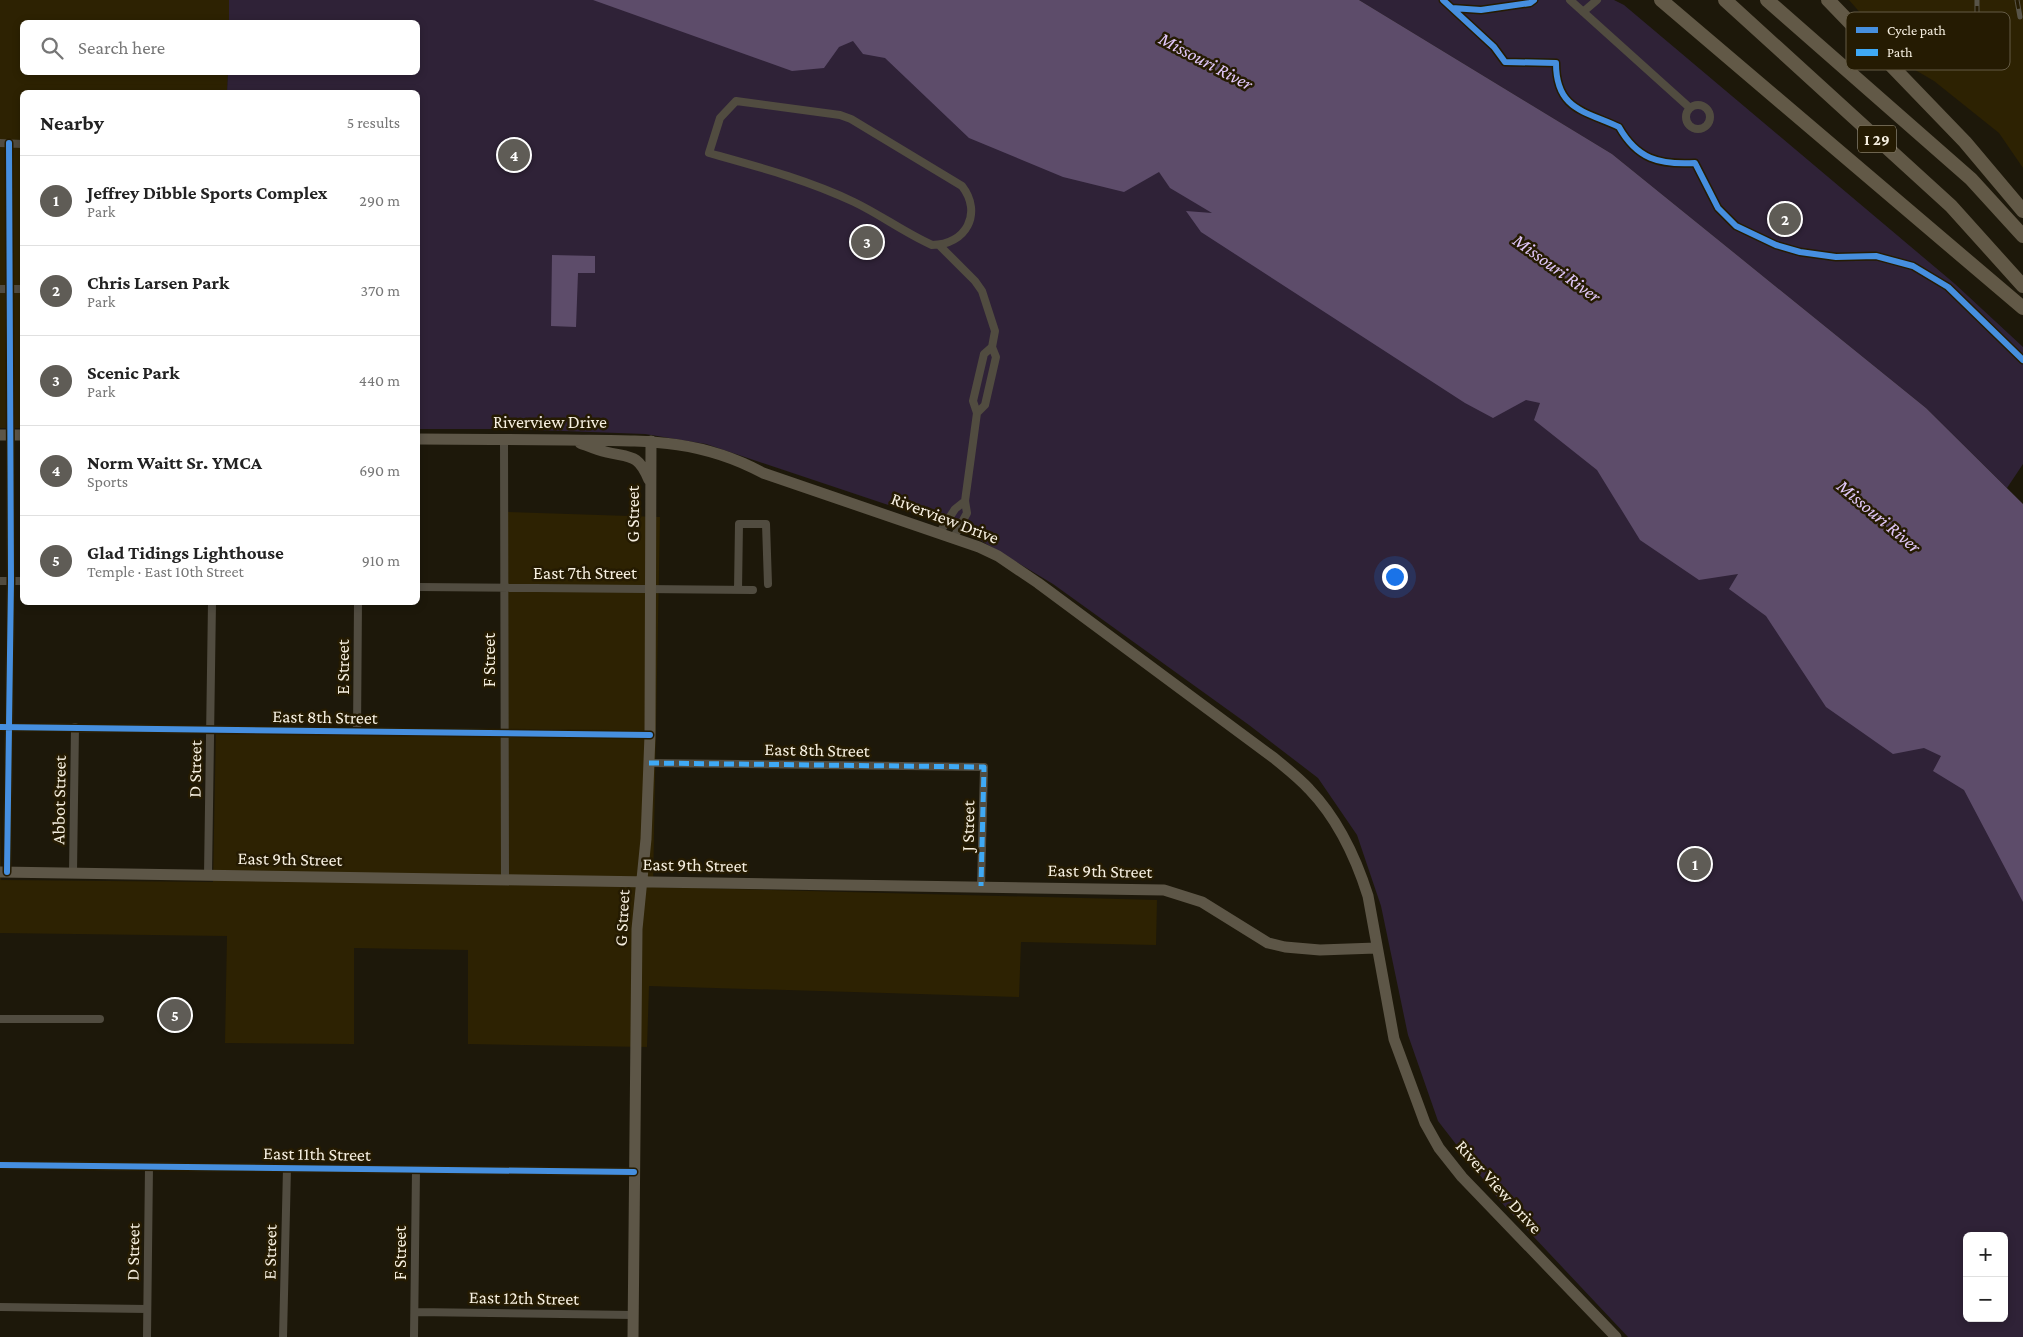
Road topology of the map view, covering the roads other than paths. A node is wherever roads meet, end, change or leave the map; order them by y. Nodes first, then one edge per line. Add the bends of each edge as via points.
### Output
1 (1570, 0) edge
2 (1597, 0) edge
3 (1661, 0) edge
4 (1724, 0) edge
5 (1767, 0) edge
6 (1828, 0) edge
7 (1582, 12) junction
8 (1846, 19) edge
9 (1846, 70) edge
10 (1846, 70) edge
11 (1896, 70) edge
12 (1690, 108) dead end
13 (0, 143) edge
14 (9, 144) junction
15 (20, 144) edge
16 (2023, 212) edge
17 (2023, 236) edge
18 (939, 244) junction
19 (2023, 286) edge
20 (0, 289) edge
21 (10, 289) junction
22 (20, 289) edge
23 (2023, 308) edge
24 (992, 347) junction
25 (976, 413) junction
26 (5, 435) edge
27 (20, 435) edge
28 (420, 439) edge
29 (504, 440) junction
30 (573, 440) junction
31 (651, 441) junction
32 (651, 485) junction
33 (965, 501) junction
34 (940, 532) junction
35 (954, 537) junction
36 (0, 581) edge
37 (11, 581) junction
38 (20, 581) edge
39 (768, 584) dead end
40 (420, 587) edge
41 (504, 588) junction
42 (650, 588) junction
43 (738, 590) junction
44 (753, 590) dead end
45 (212, 605) edge
46 (358, 605) edge
47 (0, 727) edge
48 (9, 727) junction
49 (75, 728) junction
50 (211, 731) junction
51 (357, 732) junction
52 (505, 734) junction
53 (650, 735) junction
54 (649, 763) junction
55 (984, 767) joint
56 (4, 872) edge
57 (73, 873) junction
58 (208, 875) junction
59 (505, 880) junction
60 (642, 882) junction
61 (981, 886) junction
62 (1376, 948) junction
63 (0, 1019) edge
64 (100, 1019) dead end
65 (0, 1165) edge
66 (149, 1167) junction
67 (287, 1168) junction
68 (416, 1170) junction
69 (634, 1172) junction
70 (0, 1307) edge
71 (147, 1309) junction
72 (415, 1312) junction
73 (633, 1315) junction
74 (147, 1337) edge
75 (283, 1337) edge
76 (414, 1337) edge
77 (632, 1337) edge
78 (1616, 1337) edge

1 - 7 street
2 - 7 street
3 - 23 highway
4 - 19 highway, I 29 via 1951,206
5 - 10 highway, I 29
6 - 8 highway
7 - 12 street
9 - 17 highway, I 29 via 1970,179
11 - 16 highway via 1965,142
13 - 14 street
14 - 15 street
14 - 21 street
18 - 18 street via 961,236 970,222 968,194 949,176 851,119 736,101 720,118 709,153 778,172 822,189 870,210 922,241
18 - 24 street via 982,291 994,331
20 - 21 street
21 - 22 street
21 - 26 street
24 - 25 street via 984,354 972,402
24 - 25 street via 996,356 985,405
25 - 33 street
26 - 27 main road
26 - 37 street
28 - 29 main road, Riverview Drive
29 - 30 main road, Riverview Drive
29 - 41 street, F Street
30 - 31 main road, Riverview Drive
30 - 32 main road via 608,453 632,457 643,466
31 - 32 main road, G Street
31 - 34 main road, Riverview Drive via 703,448 742,461 763,473
32 - 42 main road, G Street
33 - 34 street via 955,509
33 - 35 street via 968,513
34 - 35 main road, Riverview Drive
35 - 62 main road, Riverview Drive via 998,556 1038,583 1274,758 1308,788 1345,841 1362,879
36 - 37 street
37 - 38 street
37 - 48 street
39 - 43 street via 766,524 739,524
40 - 41 street, East 7th Street
41 - 42 street, East 7th Street
41 - 52 street, F Street
42 - 43 street, East 7th Street
42 - 53 main road, G Street
43 - 44 street, East 7th Street
45 - 50 street, D Street
46 - 51 street, E Street
47 - 48 street, East 8th Street
48 - 49 street, East 8th Street
48 - 56 street
49 - 50 street, East 8th Street
49 - 57 street, Abbot Street
50 - 51 street, East 8th Street
50 - 58 street, D Street
51 - 52 street, East 8th Street
52 - 53 street, East 8th Street
52 - 59 street, F Street
53 - 54 main road, G Street
54 - 55 street, East 8th Street
54 - 60 main road, G Street
55 - 61 street, J Street
56 - 57 main road, East 9th Street
57 - 58 main road, East 9th Street
58 - 59 main road, East 9th Street
59 - 60 main road, East 9th Street
60 - 61 main road, East 9th Street
60 - 69 main road, G Street via 637,929
61 - 62 main road, East 9th Street via 1164,890 1202,902 1268,943 1320,950
62 - 78 main road, River View Drive via 1394,1039 1425,1123 1439,1148 1462,1177
63 - 64 street
65 - 66 street, East 11th Street
66 - 67 street, East 11th Street
66 - 71 street, D Street
67 - 68 street, East 11th Street
67 - 75 street, E Street
68 - 69 street, East 11th Street
68 - 72 street, F Street
69 - 73 main road, G Street
70 - 71 street
71 - 74 street, D Street
72 - 73 street, East 12th Street
72 - 76 street, F Street
73 - 77 main road, G Street

